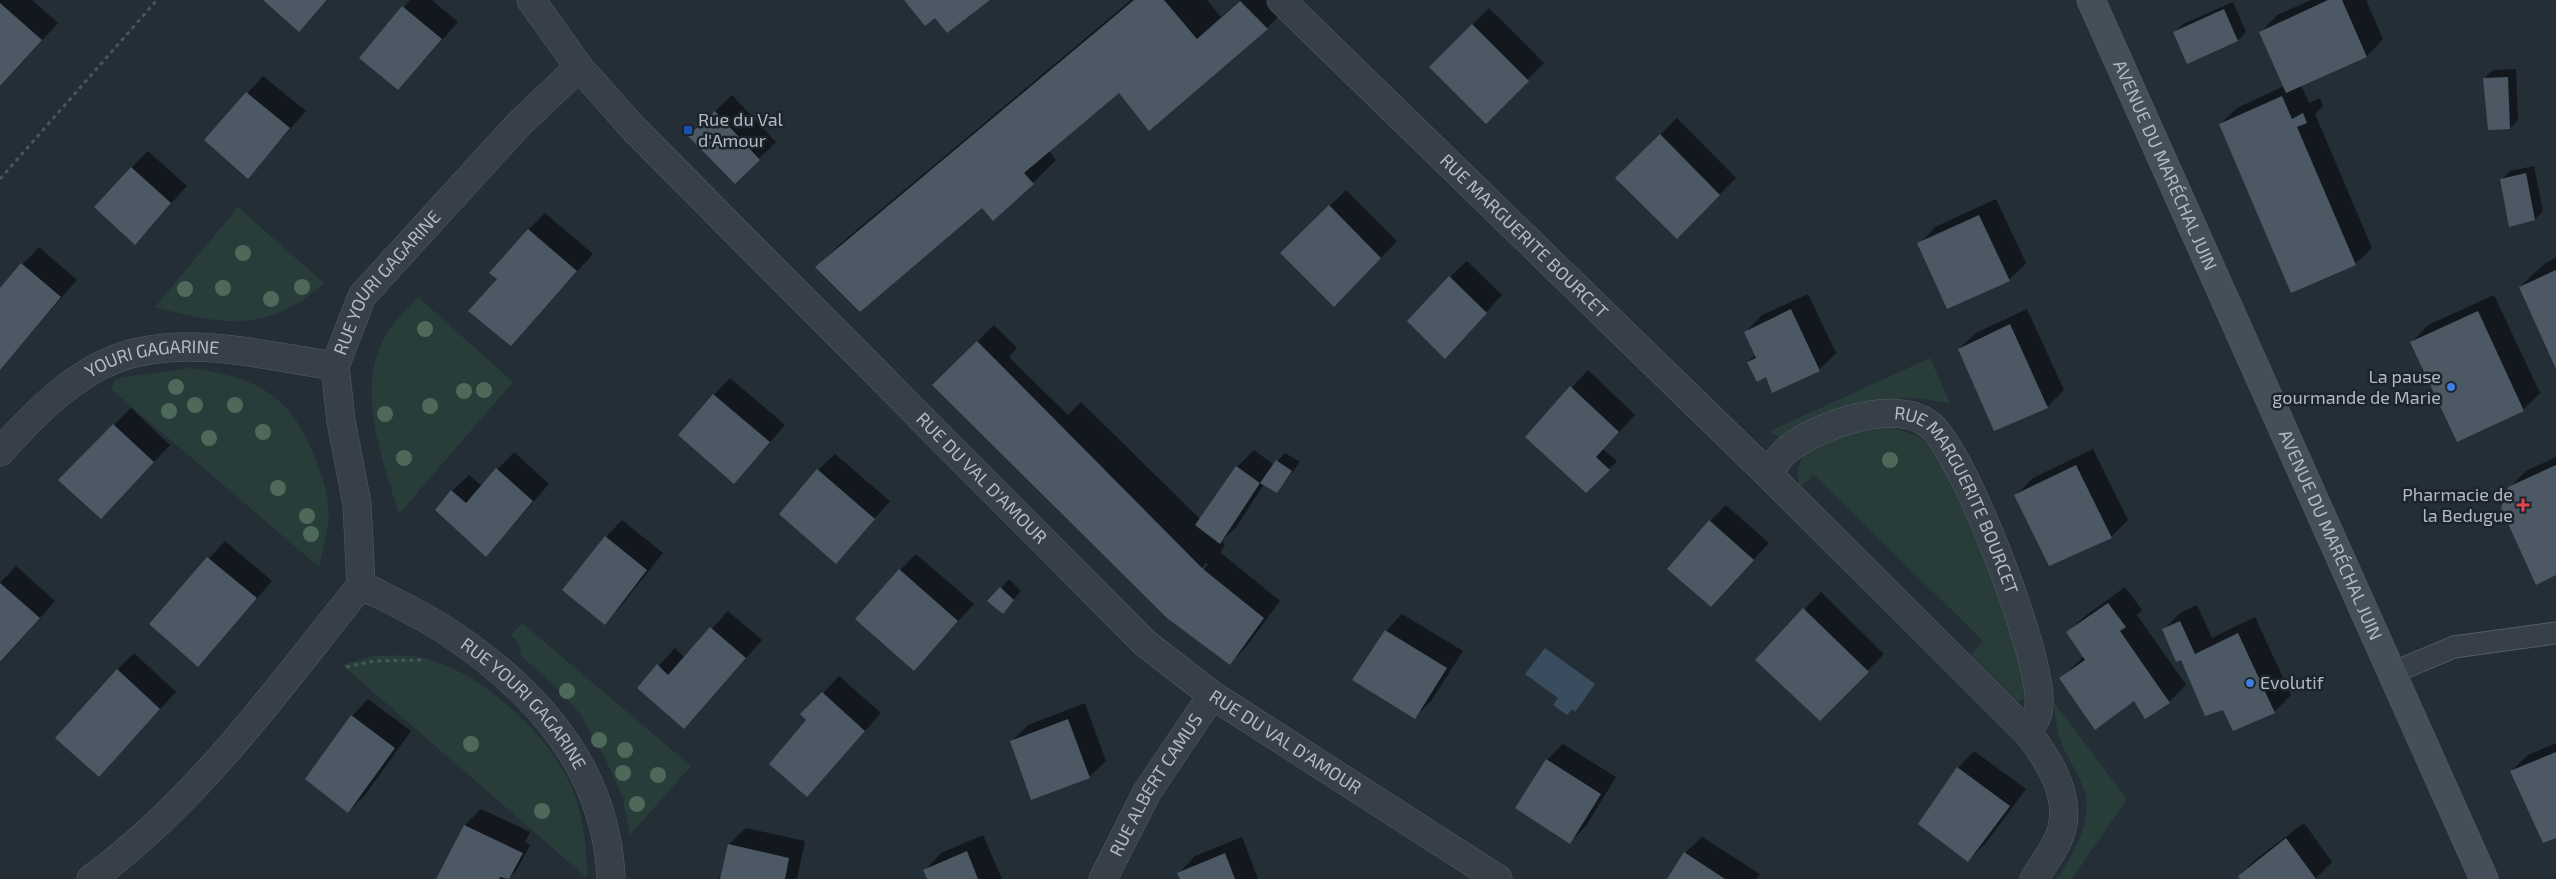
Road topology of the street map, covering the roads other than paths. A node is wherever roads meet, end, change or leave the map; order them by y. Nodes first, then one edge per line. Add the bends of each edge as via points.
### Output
1 (531, 0) edge
2 (1281, 0) edge
3 (2091, 0) edge
4 (579, 67) junction
5 (335, 366) junction
6 (0, 452) edge
7 (1767, 473) junction
8 (361, 585) junction
9 (2556, 633) edge
10 (2392, 673) junction
11 (1212, 694) junction
12 (2027, 732) junction
13 (91, 879) edge
14 (611, 879) edge
15 (1103, 879) edge
16 (1498, 879) edge
17 (2034, 879) edge
18 (2484, 879) edge

1 - 4 street, RUE DU VAL D'AMOUR
2 - 7 street, RUE MARGUERITE BOURCET
3 - 10 main road, AVENUE DU MARÉCHAL JUIN
4 - 5 street, RUE YOURI GAGARINE via 520,124 362,296
4 - 11 street, RUE DU VAL D'AMOUR via 648,143 1145,643
5 - 6 street, YOURI GAGARINE via 201,348 138,352 79,379 33,416
5 - 8 street, RUE YOURI GAGARINE via 357,504
7 - 12 street, RUE MARGUERITE BOURCET
7 - 12 street, RUE MARGUERITE BOURCET via 1787,450 1818,432 1862,417 1900,412 1931,426 1960,469 2022,620 2039,695 2038,716
8 - 13 street via 208,772 151,828
8 - 14 street, RUE YOURI GAGARINE via 448,632 515,686 558,732 580,763 596,798 606,834
9 - 10 lane via 2454,647
10 - 18 main road, AVENUE DU MARÉCHAL JUIN
11 - 15 street, RUE ALBERT CAMUS via 1147,792
11 - 16 street, RUE DU VAL D'AMOUR
12 - 17 street, RUE MARGUERITE BOURCET via 2047,757 2063,806 2062,831

